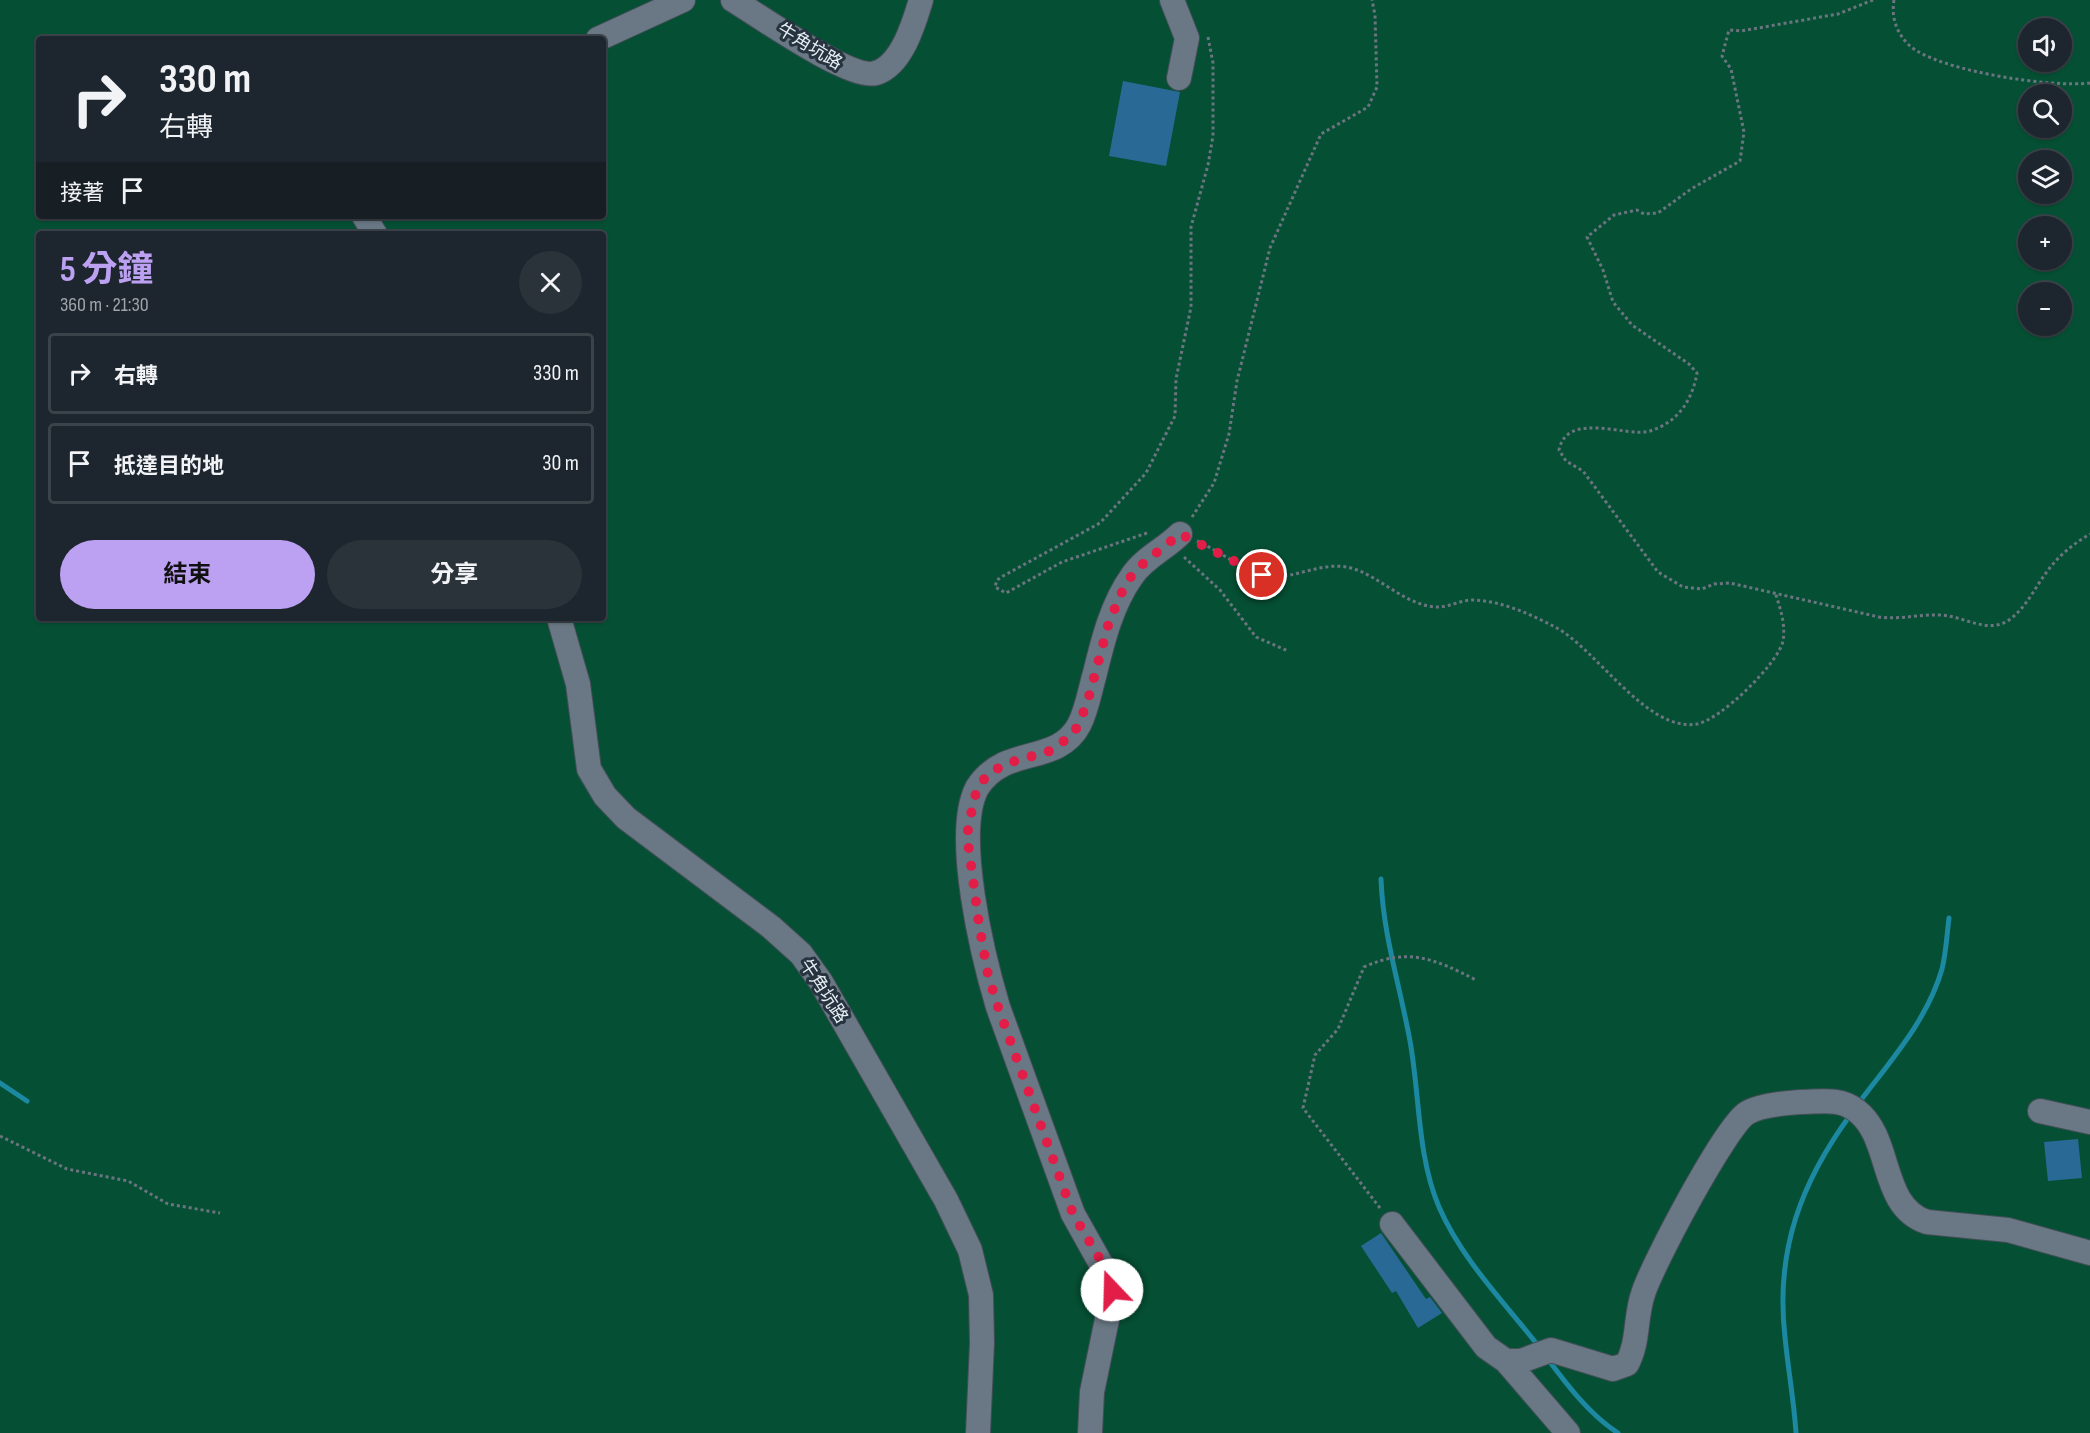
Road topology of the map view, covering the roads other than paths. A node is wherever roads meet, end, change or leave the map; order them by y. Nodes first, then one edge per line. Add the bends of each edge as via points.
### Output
1 (683, 0) edge
2 (733, 0) edge
3 (921, 0) edge
4 (1172, 0) edge
5 (605, 36) edge
6 (1179, 78) dead end
7 (1177, 537) road end
8 (560, 621) edge
9 (2040, 1112) dead end
10 (2090, 1122) edge
11 (1392, 1224) road end
12 (2090, 1253) edge
13 (1506, 1361) junction
14 (978, 1433) edge
15 (1090, 1433) edge
16 (1568, 1433) edge

1 - 5 street
2 - 3 street, 牛角坑路 via 850,70 875,73 902,48
4 - 6 street via 1187,38
7 - 15 street via 1139,567 1122,592 1109,622 1088,700 1072,735 1050,751 1005,764 987,775 972,803 967,835 988,975 998,1007 1073,1214 1104,1266 1112,1290 1092,1392
8 - 14 street, 牛角坑路 via 578,684 590,769 605,796 626,818 801,954 822,982 946,1200 970,1250 981,1295
9 - 10 street
11 - 13 street via 1486,1347
12 - 13 street via 2008,1230 1916,1218 1900,1203 1870,1129 1859,1112 1835,1101 1794,1102 1747,1113 1723,1140 1648,1277 1638,1314 1636,1342 1627,1364 1613,1369 1551,1350 1521,1361
13 - 16 street

